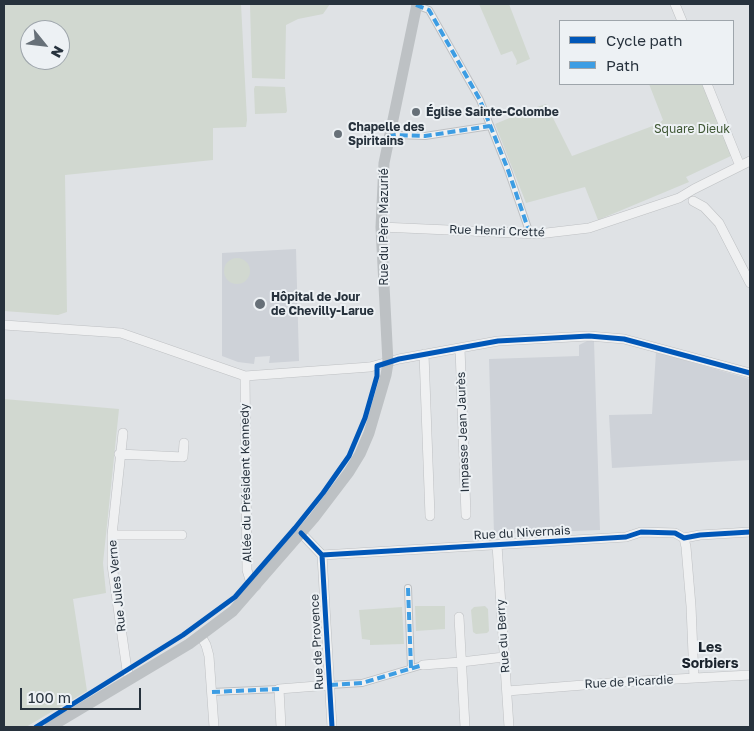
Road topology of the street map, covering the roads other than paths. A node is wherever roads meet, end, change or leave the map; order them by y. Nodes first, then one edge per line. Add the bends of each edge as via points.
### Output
1 (417, 4) edge
2 (675, 4) edge
3 (682, 20) edge
4 (707, 85) edge
5 (490, 126) junction
6 (388, 137) junction
7 (750, 161) edge
8 (740, 166) junction
9 (693, 201) dead end
10 (381, 227) junction
11 (530, 234) junction
12 (750, 283) edge
13 (4, 325) edge
14 (460, 348) junction
15 (424, 354) junction
16 (388, 363) junction
17 (750, 373) edge
18 (245, 376) junction
19 (123, 433) dead end
20 (184, 443) dead end
21 (120, 454) junction
22 (466, 515) dead end
23 (430, 516) dead end
24 (750, 532) edge
25 (301, 533) junction
26 (112, 535) junction
27 (182, 535) dead end
28 (684, 538) junction
29 (496, 545) junction
30 (322, 555) junction
31 (256, 586) junction
32 (408, 588) dead end
33 (459, 617) dead end
34 (201, 636) junction
35 (504, 657) junction
36 (460, 662) junction
37 (423, 665) joint
38 (412, 668) junction
39 (750, 675) edge
40 (694, 678) junction
41 (130, 679) junction
42 (330, 685) junction
43 (279, 689) junction
44 (507, 691) junction
45 (212, 692) junction
46 (50, 727) edge
47 (214, 727) edge
48 (281, 727) edge
49 (332, 727) edge
50 (465, 727) edge
51 (509, 727) edge

1 - 5 street via 430,10 480,100
1 - 6 main road, Rue du Père Mazurié
2 - 3 street
4 - 8 street
5 - 6 street via 425,136
5 - 11 street
6 - 10 main road, Rue du Père Mazurié
7 - 8 street, Rue Henri Cretté
8 - 11 street, Rue Henri Cretté via 680,198 589,228
9 - 12 street via 719,223
10 - 11 street, Rue Henri Cretté
10 - 16 main road, Rue du Père Mazurié
13 - 18 street via 121,333
14 - 15 street
14 - 17 street via 498,341 607,337
14 - 22 street, Impasse Jean Jaurès
15 - 16 street
15 - 23 street
16 - 18 street
16 - 25 main road, Rue du Père Mazurié via 360,454
18 - 31 street, Allée du Président Kennedy via 247,570
19 - 21 street, Rue Jules Verne
20 - 21 street via 183,457
21 - 26 street, Rue Jules Verne
24 - 28 street, Rue du Nivernais
25 - 30 street
25 - 31 main road, Rue du Père Mazurié
26 - 27 street
26 - 41 street, Rue Jules Verne via 112,565
28 - 29 street, Rue du Nivernais via 675,533 641,532 626,537
28 - 40 street
29 - 30 street, Rue du Nivernais
29 - 35 street, Rue du Berry
30 - 42 street, Rue de Provence
31 - 34 main road, Rue du Père Mazurié via 233,611
32 - 38 street
33 - 36 street
34 - 41 main road, Rue du Père Mazurié
34 - 45 street via 209,656
35 - 36 street
35 - 44 street, Rue du Berry
36 - 37 street
36 - 50 street
37 - 38 street
38 - 42 street via 362,683
39 - 40 street, Rue de Picardie
40 - 44 street, Rue de Picardie
41 - 46 main road, Rue du Père Mazurié
42 - 43 street
42 - 49 street, Rue de Provence
43 - 45 street
43 - 48 street
44 - 51 street, Rue du Berry
45 - 47 street

